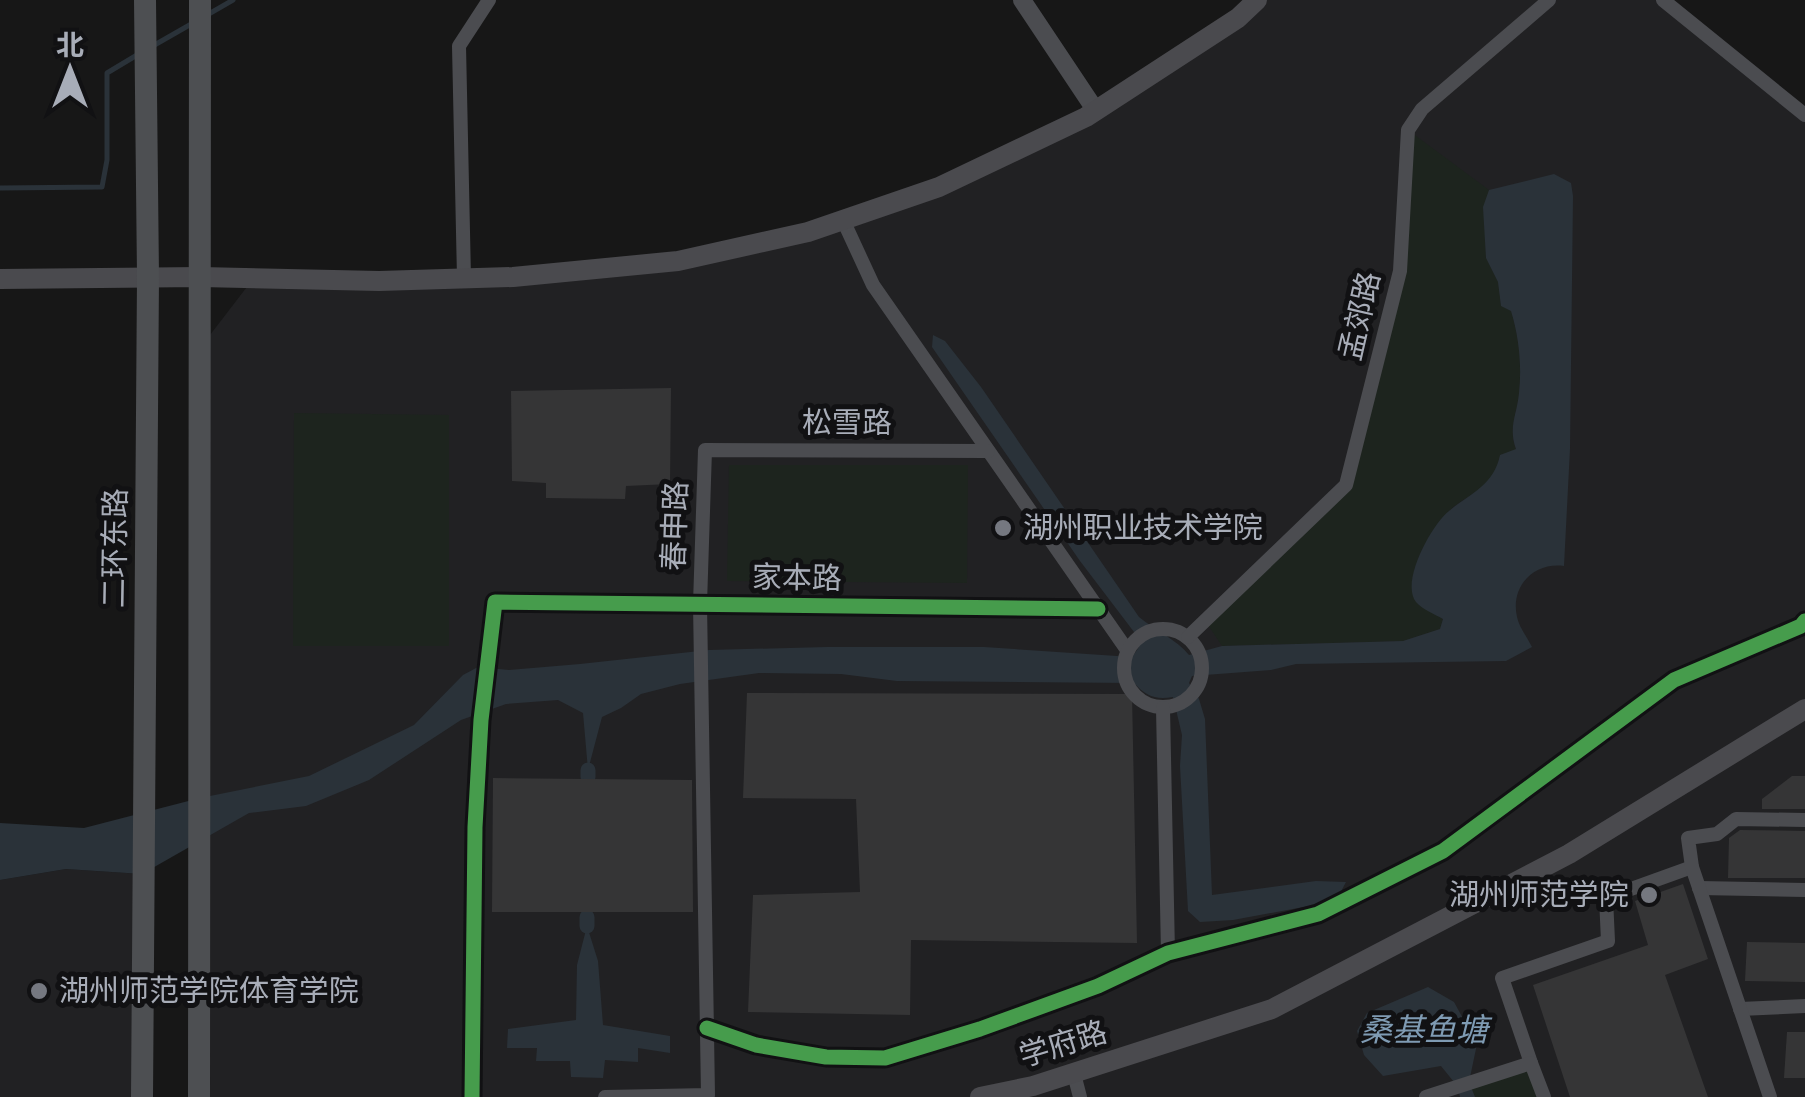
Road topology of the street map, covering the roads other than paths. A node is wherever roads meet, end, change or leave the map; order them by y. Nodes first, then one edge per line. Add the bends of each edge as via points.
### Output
1 (145, 0) edge
2 (200, 0) edge
3 (489, 0) edge
4 (1022, 0) edge
5 (1257, 0) edge
6 (1549, 0) edge
7 (1663, 0) edge
8 (1096, 111) junction
9 (1805, 114) edge
10 (843, 220) junction
11 (200, 277) junction
12 (148, 278) junction
13 (464, 278) junction
14 (0, 279) edge
15 (706, 450) joint
16 (988, 451) junction
17 (700, 604) junction
18 (1098, 608) junction
19 (1805, 620) edge
20 (1188, 637) junction
21 (1129, 648) junction
22 (1168, 708) junction
23 (1805, 709) edge
24 (1805, 820) edge
25 (1692, 867) junction
26 (1699, 888) junction
27 (1805, 890) edge
28 (1168, 953) junction
29 (1805, 1006) edge
30 (1740, 1009) junction
31 (707, 1028) junction
32 (1532, 1063) junction
33 (1074, 1074) junction
34 (1035, 1092) edge
35 (1433, 1096) edge
36 (142, 1097) edge
37 (199, 1097) edge
38 (472, 1097) edge
39 (605, 1097) edge
40 (980, 1097) edge
41 (1080, 1097) edge
42 (1544, 1097) edge
43 (1770, 1097) edge

1 - 12 main road, 二环东路
2 - 11 main road
3 - 13 street via 459,46
4 - 8 street
5 - 8 main road
6 - 20 street, 孟郊路 via 1422,108 1408,130 1400,271 1346,486
7 - 9 street
8 - 10 main road via 938,187
10 - 13 main road via 678,261
10 - 16 street via 872,286
11 - 12 main road
11 - 13 main road
11 - 37 main road
12 - 14 main road
12 - 36 main road, 二环东路
15 - 16 street, 松雪路
15 - 17 street, 春申路
16 - 18 street
17 - 18 street, 家本路
17 - 31 street, 春申路
17 - 38 street, 家本路 via 496,602 474,827
18 - 21 street
19 - 28 street via 1674,680 1444,851 1318,914
20 - 21 street via 1156,629
20 - 22 street via 1203,666 1198,685
21 - 22 street via 1128,687 1138,699
22 - 28 street
23 - 33 main road, 学府路 via 1569,854 1407,941 1272,1008
24 - 25 street via 1736,818 1717,834 1688,838
25 - 26 street
25 - 32 street via 1606,898 1608,940 1502,978
26 - 27 street
26 - 30 street
28 - 31 street via 1098,986 885,1058 826,1057
29 - 30 street
30 - 43 street
31 - 39 street, 春申路 via 708,1095
32 - 35 street
32 - 42 street
33 - 34 main road, 学府路
33 - 41 street
34 - 40 main road, 学府路

